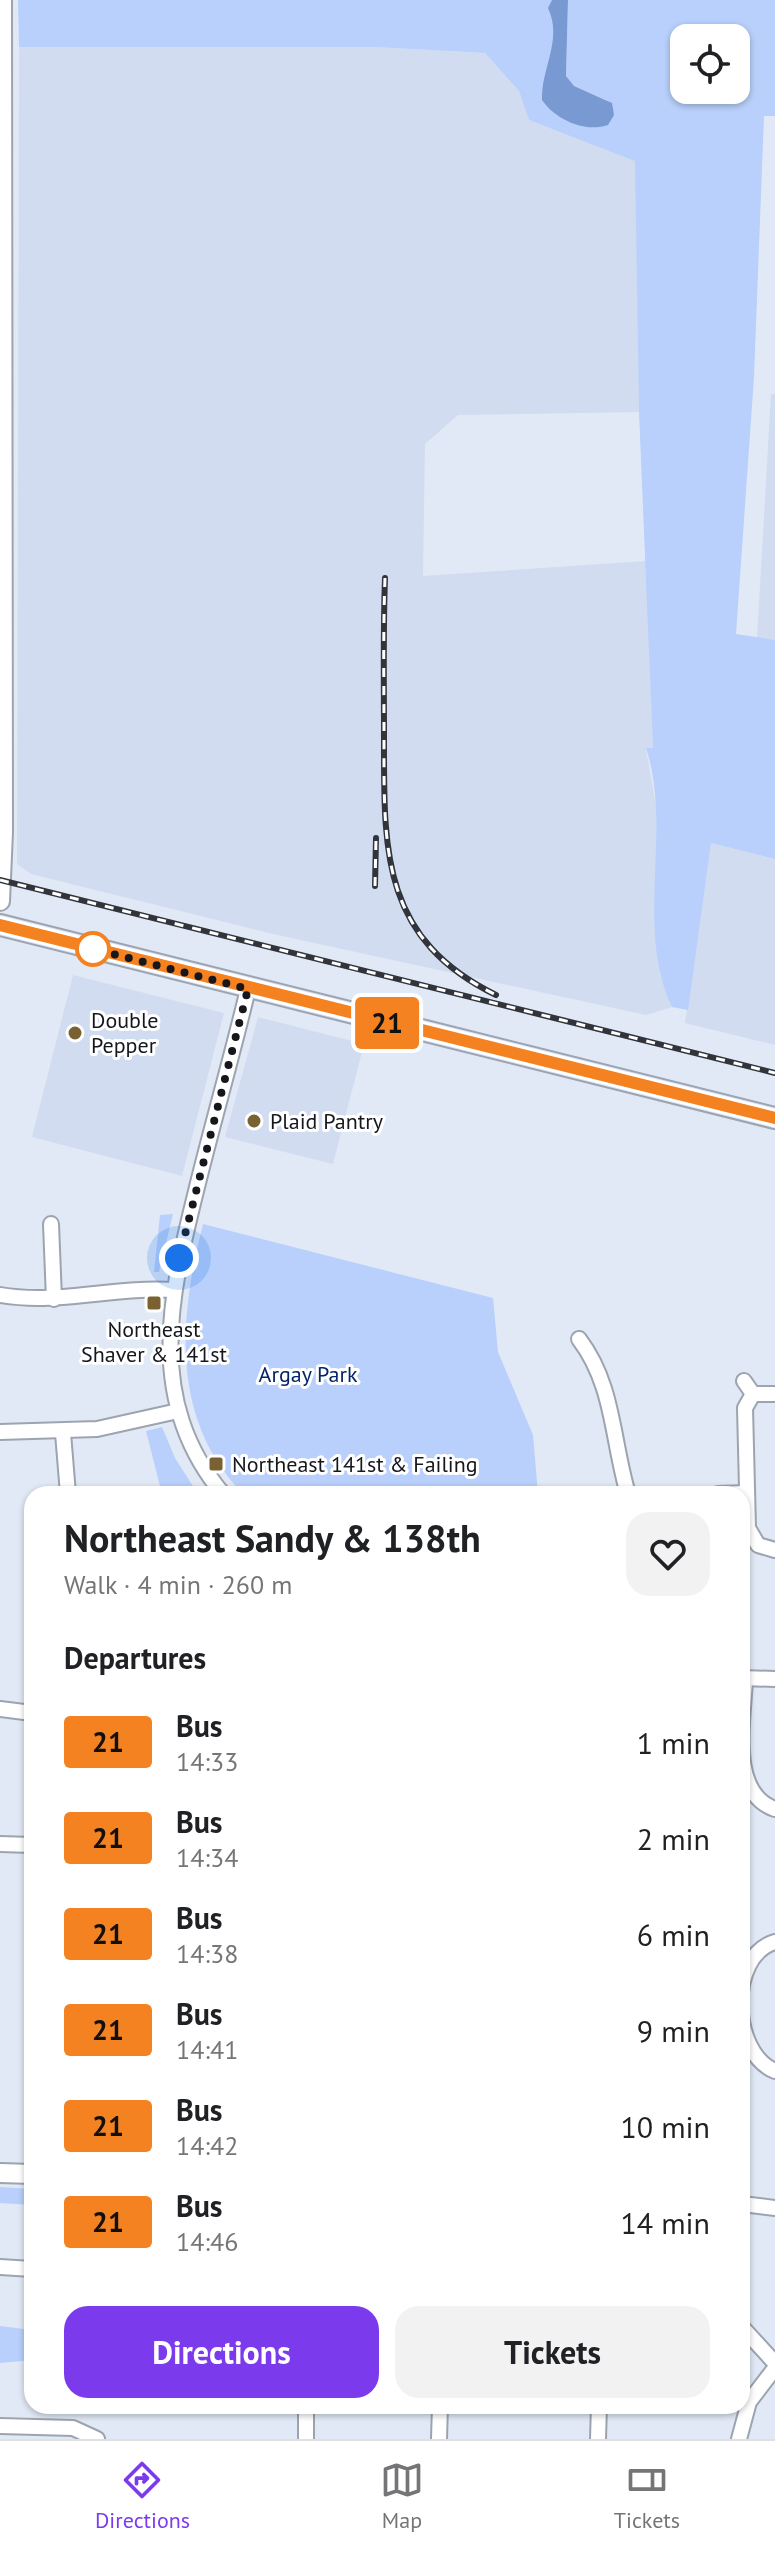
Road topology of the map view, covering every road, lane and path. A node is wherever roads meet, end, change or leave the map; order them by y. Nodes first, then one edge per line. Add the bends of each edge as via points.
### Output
1 (2, 0) edge
2 (1, 315) edge
3 (2, 832) edge
4 (0, 901) edge
5 (0, 925) edge
6 (248, 989) junction
7 (775, 1118) edge
8 (51, 1224) dead end
9 (174, 1290) junction
10 (0, 1295) edge
11 (54, 1299) junction
12 (579, 1339) dead end
13 (744, 1381) dead end
14 (753, 1394) junction
15 (775, 1394) edge
16 (178, 1411) junction
17 (0, 1432) edge
18 (63, 1433) junction
19 (67, 1486) edge
20 (217, 1486) edge
21 (626, 1486) edge
22 (745, 1486) edge
23 (750, 1532) edge
24 (775, 1550) edge
25 (750, 1678) edge
26 (775, 1679) edge
27 (0, 1709) edge
28 (24, 1712) edge
29 (750, 1794) edge
30 (775, 1809) edge
31 (0, 1844) edge
32 (24, 1845) edge
33 (775, 1942) edge
34 (750, 1961) edge
35 (750, 2051) edge
36 (775, 2071) edge
37 (0, 2173) edge
38 (24, 2174) edge
39 (750, 2205) edge
40 (775, 2208) edge
41 (0, 2267) edge
42 (24, 2268) edge
43 (750, 2336) edge
44 (775, 2366) edge
45 (750, 2400) edge
46 (306, 2414) edge
47 (440, 2414) edge
48 (599, 2414) edge
49 (746, 2414) edge
50 (0, 2426) edge
51 (97, 2439) edge
52 (306, 2439) edge
53 (439, 2439) edge
54 (598, 2439) edge
55 (739, 2439) edge

1 - 2 street
2 - 3 street
3 - 4 street
5 - 6 main road
6 - 7 main road
6 - 9 street
8 - 11 street
9 - 11 street via 123,1289
9 - 16 street via 169,1349
10 - 11 street
12 - 21 street via 605,1384
13 - 14 street
14 - 15 street
14 - 22 street via 745,1408
16 - 18 street
16 - 20 street via 198,1460
17 - 18 street
18 - 19 street
23 - 24 street via 758,1545
25 - 26 street
27 - 28 street
29 - 30 street via 752,1801
31 - 32 street
33 - 34 street via 758,1949
35 - 36 street
37 - 38 street
39 - 40 street
41 - 42 street
43 - 44 street
44 - 45 street
46 - 52 street
47 - 53 street
48 - 54 street
49 - 55 street
50 - 51 street via 73,2428

